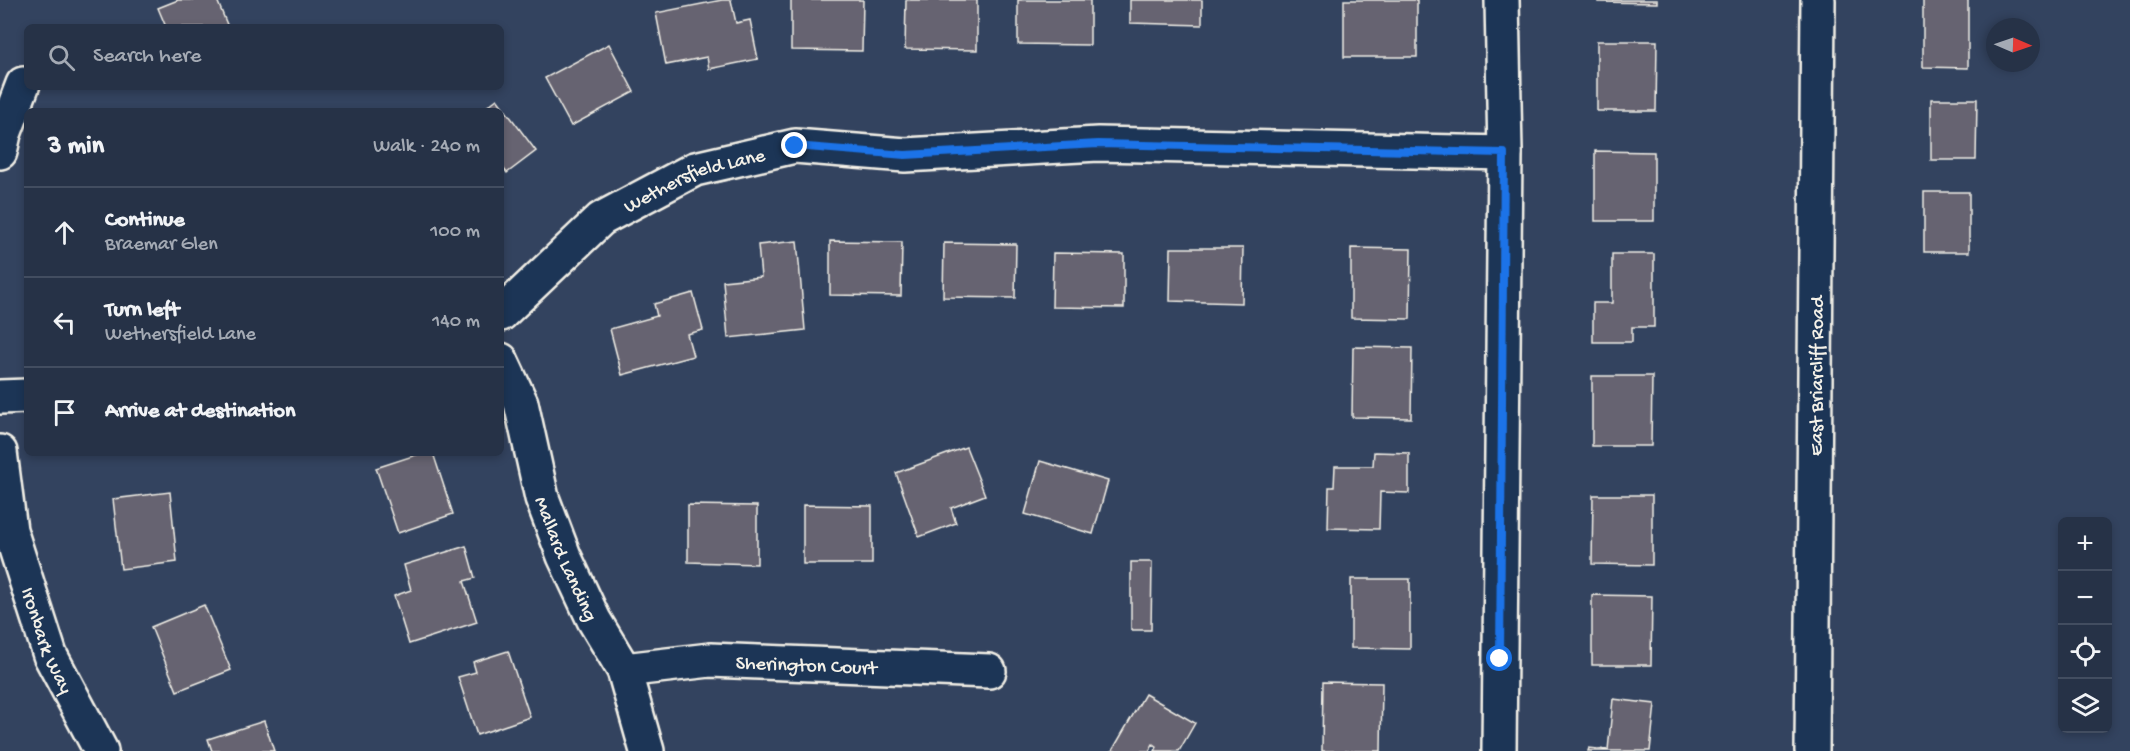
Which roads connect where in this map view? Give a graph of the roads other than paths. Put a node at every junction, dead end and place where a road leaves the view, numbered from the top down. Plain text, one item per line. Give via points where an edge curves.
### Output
1 (1502, 0) edge
2 (1818, 0) edge
3 (22, 84) dead end
4 (0, 152) edge
5 (1504, 153) junction
6 (504, 311) edge
7 (504, 367) edge
8 (24, 396) edge
9 (0, 397) edge
10 (0, 452) edge
11 (624, 670) junction
12 (989, 671) dead end
13 (101, 751) edge
14 (647, 751) edge
15 (1498, 751) edge
16 (1812, 751) edge

1 - 5 street
2 - 16 street, East Briarcliff Road
3 - 4 street
5 - 6 street, Wethersfield Lane via 1098,144 905,155 795,146 695,169 601,219
5 - 15 street
7 - 11 street, Mallard Landing via 520,404 543,498 564,556 594,620
8 - 9 street
10 - 13 street, Ironbark Way via 10,530 50,655
11 - 12 street, Sherington Court via 710,660
11 - 14 street, Mallard Landing

